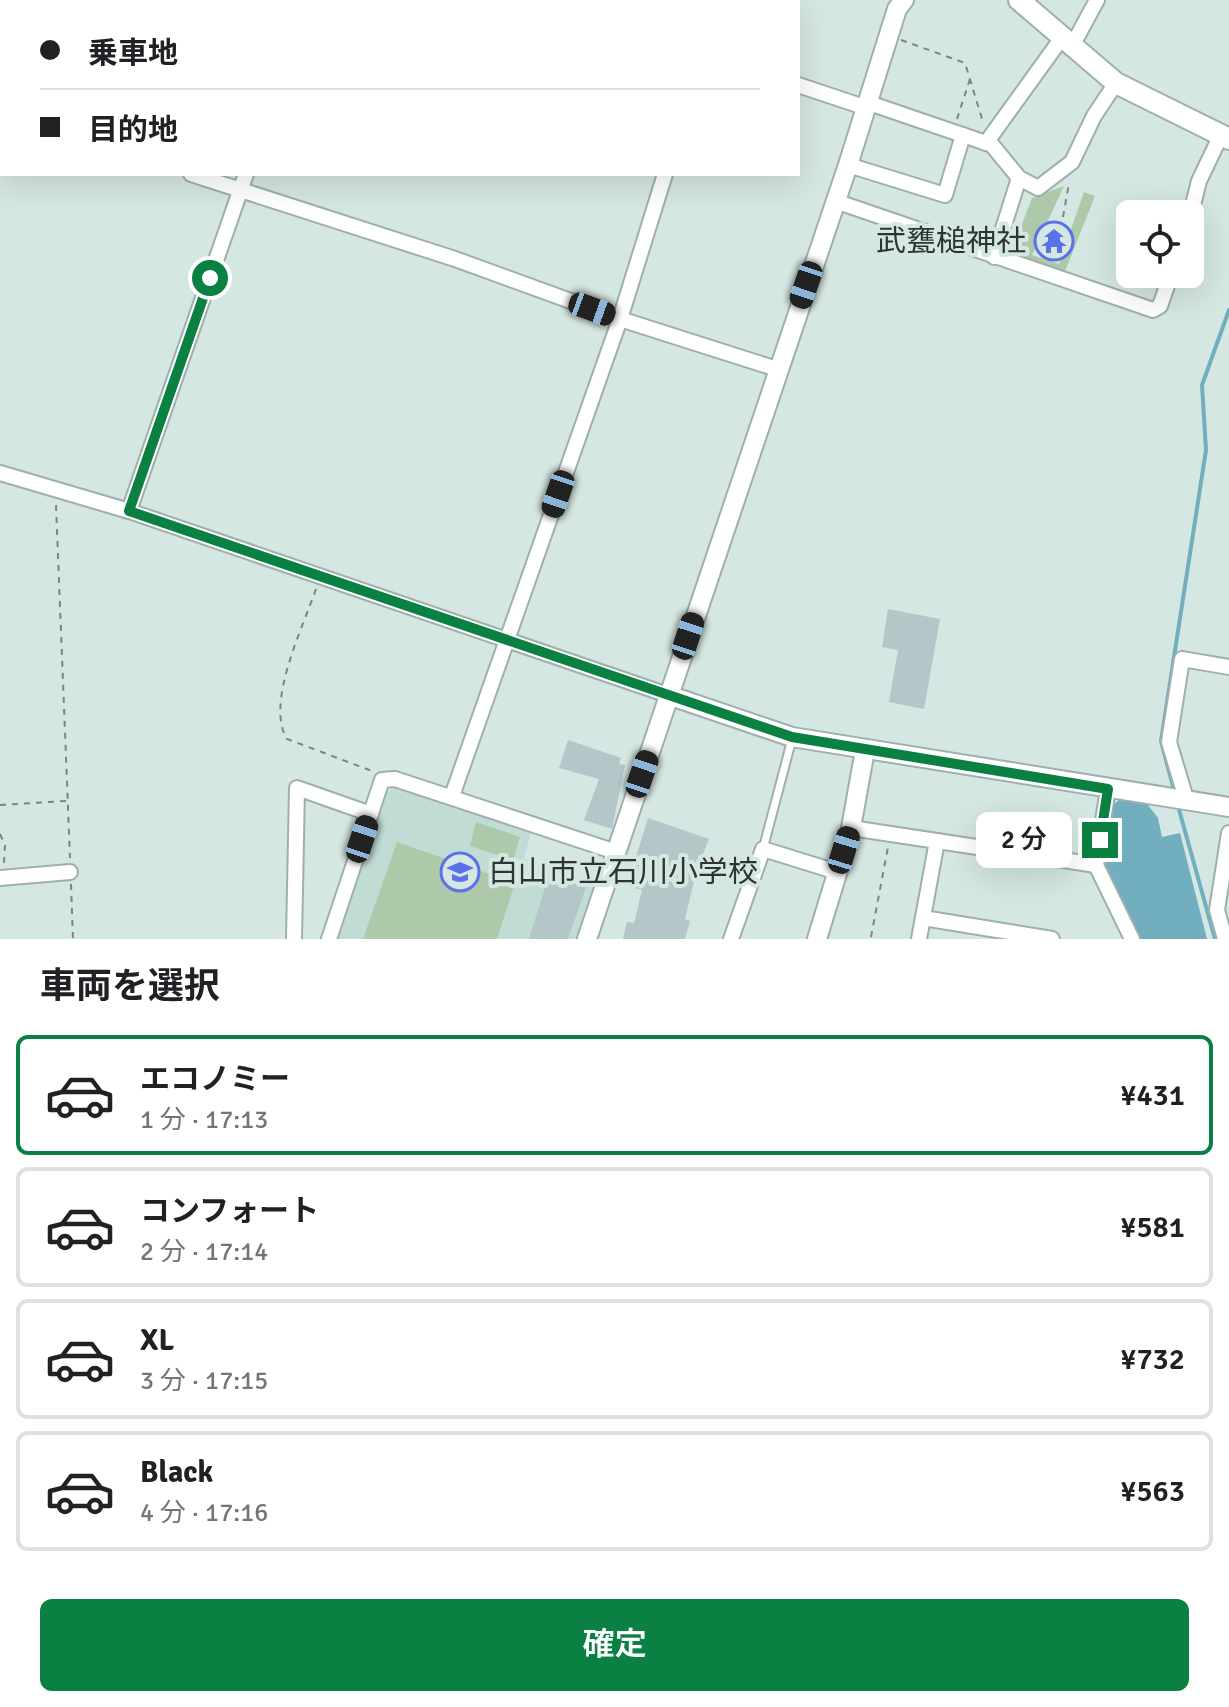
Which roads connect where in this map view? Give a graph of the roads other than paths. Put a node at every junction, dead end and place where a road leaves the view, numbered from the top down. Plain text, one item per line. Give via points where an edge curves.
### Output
1 (904, 0) edge
2 (1019, 0) edge
3 (1097, 0) edge
4 (1066, 43) junction
5 (1116, 83) junction
6 (800, 86) edge
7 (868, 106) junction
8 (958, 133) junction
9 (1225, 137) edge
10 (986, 143) junction
11 (848, 165) junction
12 (197, 176) edge
13 (245, 176) edge
14 (664, 176) edge
15 (1019, 178) junction
16 (240, 191) junction
17 (1194, 200) edge
18 (835, 201) junction
19 (994, 257) junction
20 (1166, 288) edge
21 (620, 319) junction
22 (777, 369) junction
23 (0, 473) edge
24 (129, 511) junction
25 (507, 640) junction
26 (1229, 667) edge
27 (668, 695) junction
28 (792, 737) junction
29 (865, 750) junction
30 (1108, 789) junction
31 (452, 796) junction
32 (1180, 801) junction
33 (1229, 807) edge
34 (371, 814) junction
35 (851, 828) junction
36 (1229, 833) edge
37 (937, 841) junction
38 (763, 849) junction
39 (616, 852) junction
40 (1096, 865) junction
41 (70, 872) road end
42 (837, 872) junction
43 (2, 877) edge
44 (923, 918) junction
45 (294, 939) edge
46 (329, 939) edge
47 (587, 939) edge
48 (731, 939) edge
49 (817, 939) edge
50 (919, 939) edge
51 (1052, 939) edge
52 (1132, 939) edge
53 (1225, 939) edge

1 - 7 street
2 - 4 main road
3 - 4 street
4 - 5 main road
4 - 10 street
5 - 9 main road
5 - 15 street via 1072,162 1038,188
6 - 7 street
7 - 8 street
7 - 11 street
8 - 10 street
8 - 11 street via 945,195
9 - 17 street via 1199,181
10 - 15 street
11 - 18 street
12 - 16 street
13 - 16 street
14 - 21 street
15 - 19 street
16 - 21 street via 455,259
16 - 24 street
18 - 19 street
18 - 22 street
19 - 20 street via 1153,310
21 - 22 street
21 - 25 street
22 - 27 street
23 - 24 street
24 - 25 street
25 - 27 street
25 - 31 street
26 - 32 street via 1182,659 1169,742
27 - 28 street
27 - 39 street
28 - 29 street
28 - 38 lane
29 - 30 street
29 - 35 street
30 - 32 street
30 - 40 street
31 - 34 street via 382,780
31 - 39 street
32 - 33 street
34 - 45 street via 297,788
34 - 46 street
35 - 37 street
35 - 42 street
36 - 53 street via 1217,910
37 - 40 street
37 - 44 street
38 - 42 street
38 - 48 street
39 - 47 street
40 - 52 street
41 - 43 street
42 - 49 street
44 - 50 street
44 - 51 street

